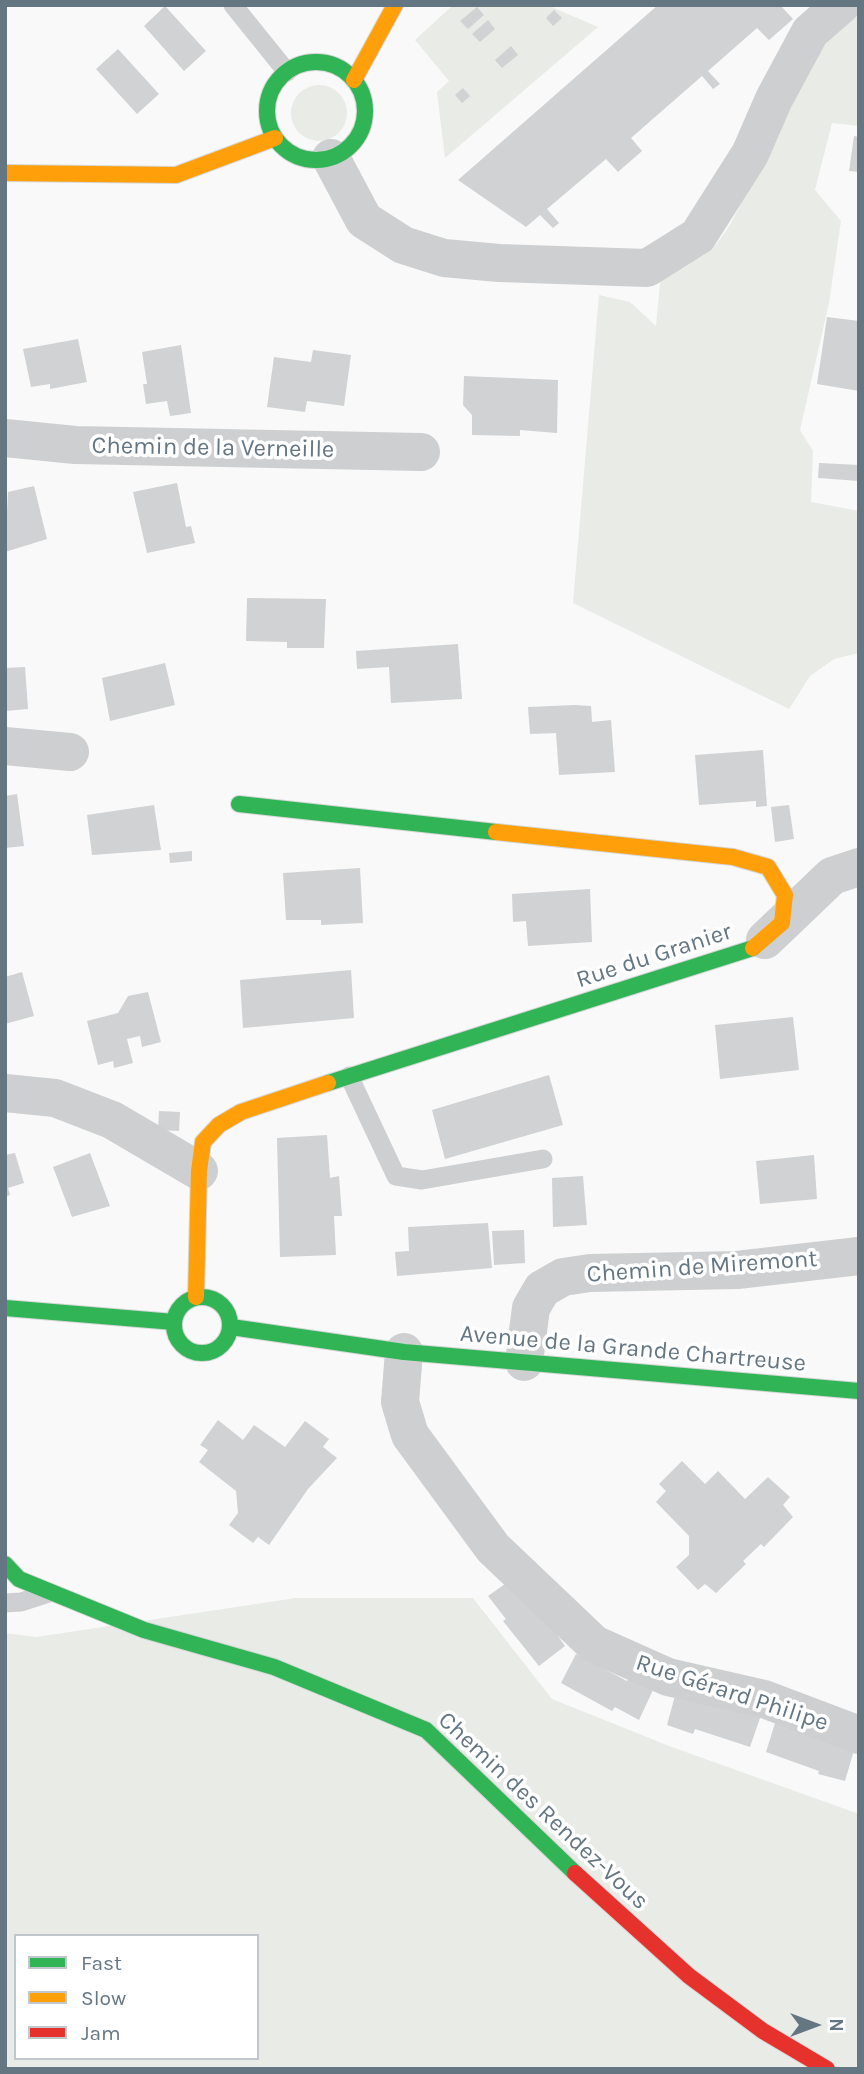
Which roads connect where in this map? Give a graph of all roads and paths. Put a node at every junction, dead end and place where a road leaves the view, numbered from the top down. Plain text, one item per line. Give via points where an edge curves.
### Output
1 (233, 5) edge
2 (395, 5) edge
3 (841, 5) edge
4 (287, 72) junction
5 (354, 80) junction
6 (275, 138) junction
7 (331, 158) junction
8 (5, 173) edge
9 (5, 438) edge
10 (421, 452) dead end
11 (5, 746) edge
12 (70, 752) dead end
13 (239, 804) dead end
14 (859, 867) edge
15 (757, 947) junction
16 (349, 1076) junction
17 (5, 1093) edge
18 (543, 1159) dead end
19 (199, 1171) junction
20 (859, 1256) edge
21 (196, 1297) junction
22 (5, 1308) edge
23 (174, 1322) junction
24 (231, 1327) junction
25 (404, 1352) junction
26 (524, 1363) junction
27 (859, 1391) edge
28 (5, 1564) edge
29 (50, 1593) junction
30 (5, 1603) edge
31 (859, 1735) edge
32 (827, 2069) edge

1 - 4 lane
2 - 5 street
3 - 7 street via 810,32 751,154 698,236 647,268 485,262 444,258 403,245 364,220
4 - 5 street via 315,62 336,67
4 - 6 street via 276,82 267,110
5 - 7 street via 362,93 363,125 356,139
6 - 7 street via 300,158
6 - 8 street via 176,175
9 - 10 street, Chemin de la Verneille via 75,445
11 - 12 street
13 - 15 street, Rue du Granier via 733,857 768,867 785,895 782,923
14 - 15 street via 832,876
15 - 16 street, Rue du Granier
16 - 18 lane via 396,1176 422,1180
16 - 19 street, Rue du Granier via 240,1112 219,1125 203,1142
17 - 19 street via 55,1098 112,1120
19 - 21 street, Rue du Granier
20 - 26 street, Chemin de Miremont via 737,1270 563,1277 541,1289 531,1308
21 - 23 street via 181,1306
21 - 24 street via 221,1303
22 - 23 street
23 - 24 street via 178,1340 200,1354 218,1349
24 - 25 street, Avenue de la Grande Chartreuse
25 - 26 street, Avenue de la Grande Chartreuse
25 - 31 street, Rue Gérard Philipe via 400,1402 410,1435 494,1548 594,1644 668,1677 764,1699
26 - 27 street, Avenue de la Grande Chartreuse
28 - 29 street, Chemin des Rendez-Vous via 19,1579
29 - 30 lane
29 - 32 street, Chemin des Rendez-Vous via 144,1630 274,1667 426,1730 689,1976 763,2031

